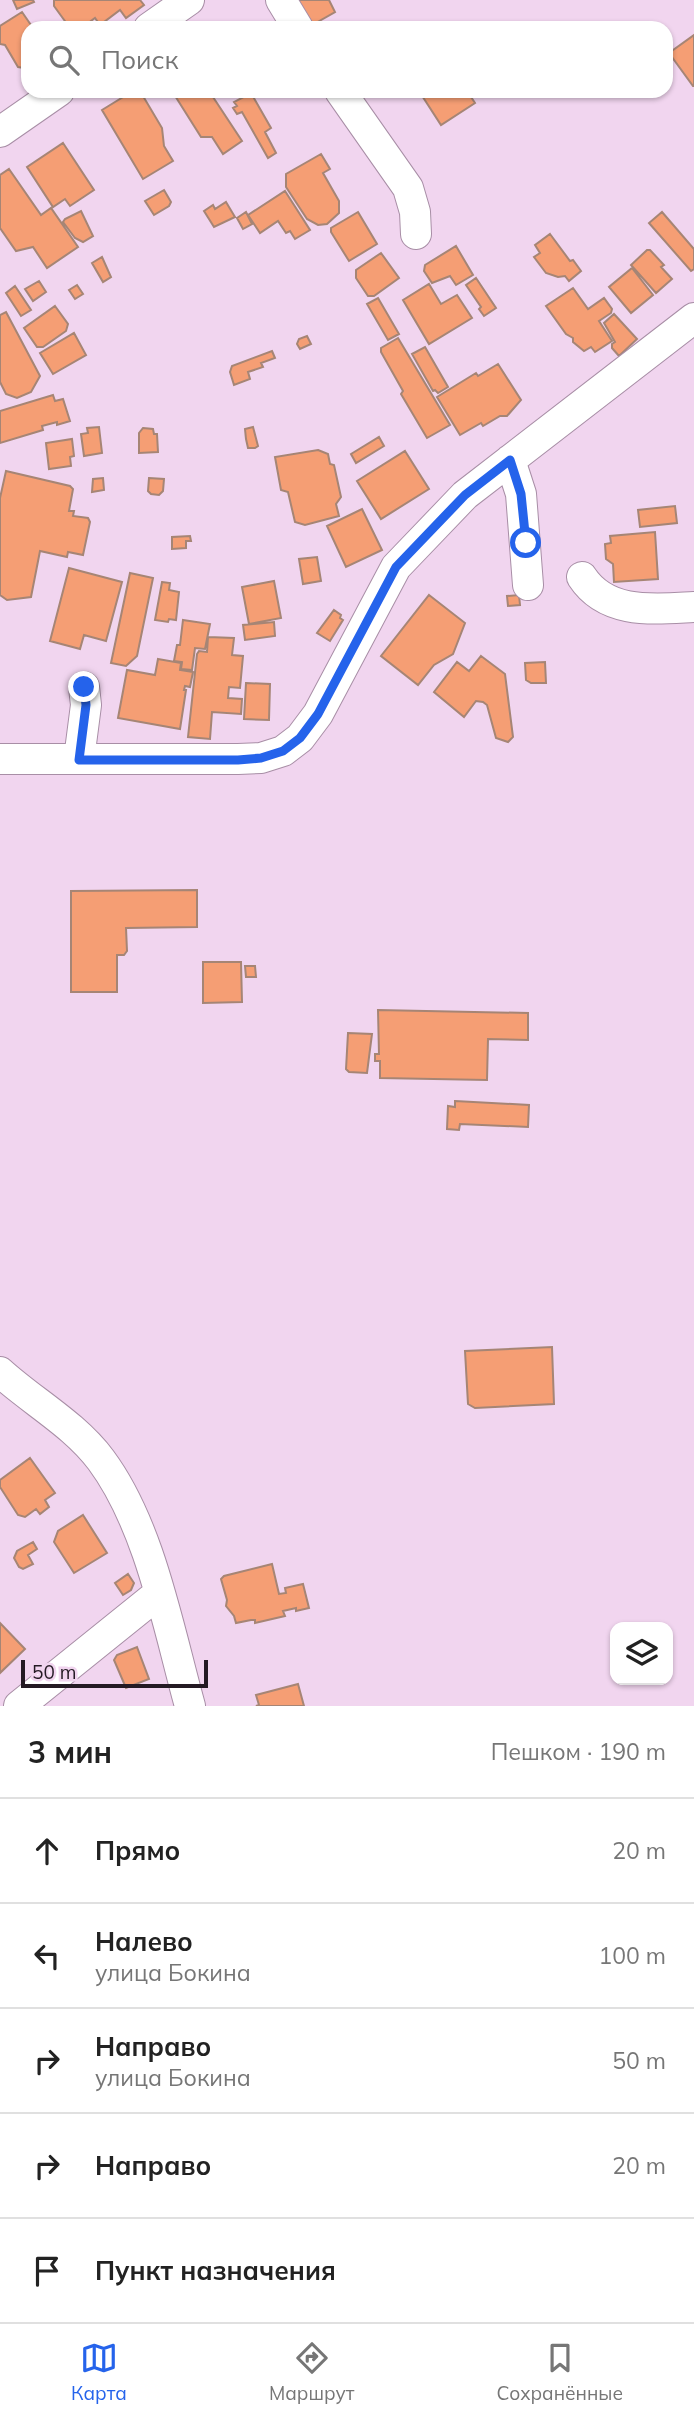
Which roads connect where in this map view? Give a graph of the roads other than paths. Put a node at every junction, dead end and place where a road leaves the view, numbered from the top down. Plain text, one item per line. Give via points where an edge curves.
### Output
1 (190, 0) edge
2 (281, 0) edge
3 (159, 21) edge
4 (294, 21) edge
5 (49, 98) edge
6 (345, 98) edge
7 (0, 132) edge
8 (416, 234) dead end
9 (694, 318) edge
10 (510, 460) junction
11 (582, 578) dead end
12 (528, 584) dead end
13 (694, 607) edge
14 (84, 687) dead end
15 (0, 760) edge
16 (79, 760) junction
17 (0, 1372) edge
18 (159, 1594) junction
19 (19, 1706) edge
20 (190, 1706) edge

1 - 3 street
2 - 4 street
5 - 7 street
6 - 8 street via 408,188
9 - 10 street
10 - 12 street via 521,494
10 - 16 street via 465,495 396,567 318,714 283,751 238,760
11 - 13 street via 610,602 634,608
14 - 16 street
15 - 16 street
17 - 18 street via 80,1436 100,1459 135,1519
18 - 19 street
18 - 20 street

